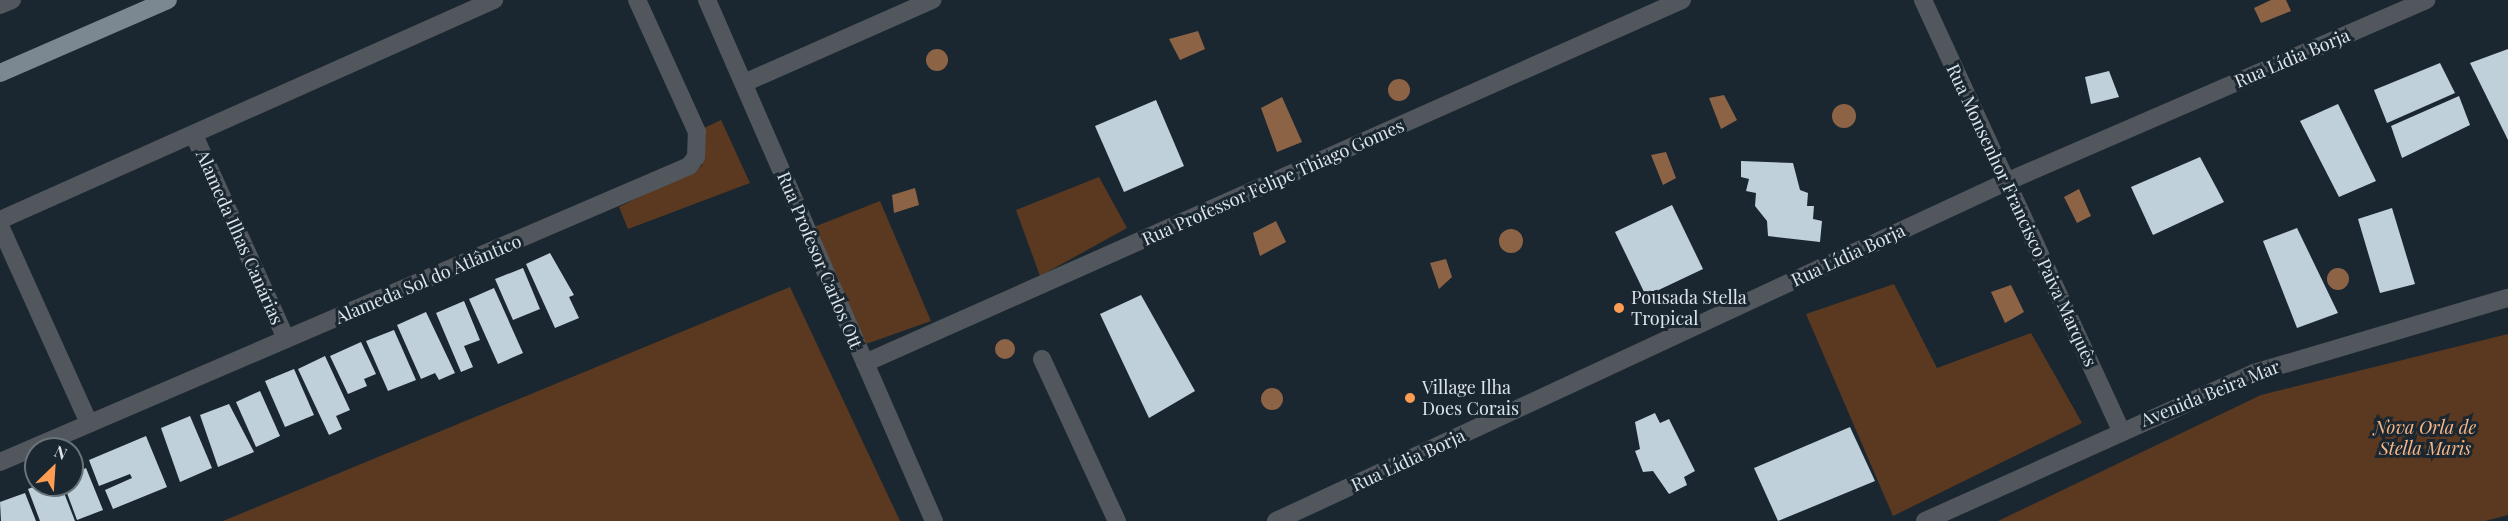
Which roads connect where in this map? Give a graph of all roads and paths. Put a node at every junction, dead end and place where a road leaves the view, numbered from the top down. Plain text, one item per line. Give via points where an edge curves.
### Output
1 (12, 0) edge
2 (168, 0) edge
3 (494, 0) edge
4 (638, 0) edge
5 (707, 0) edge
6 (932, 0) edge
7 (1682, 0) edge
8 (1923, 0) edge
9 (2426, 0) edge
10 (0, 5) edge
11 (0, 73) edge
12 (744, 83) junction
13 (194, 135) junction
14 (2006, 182) junction
15 (0, 220) edge
16 (0, 226) edge
17 (2508, 298) edge
18 (286, 339) junction
19 (1042, 359) dead end
20 (865, 363) junction
21 (89, 423) junction
22 (2121, 430) junction
23 (0, 462) edge
24 (934, 521) edge
25 (1117, 521) edge
26 (1276, 521) edge
27 (1925, 521) edge

1 - 10 street
2 - 11 main road
3 - 13 street
4 - 18 street, Alameda Sol do Atlântico via 697,132 698,151 689,166
5 - 12 street, Rua Profesor Carlos Ott
6 - 12 street
7 - 20 street, Rua Professor Felipe Thiago Gomes
8 - 14 street, Rua Monsenhor Francisco Paiva Marquês
9 - 14 street, Rua Lídia Borja
12 - 20 street, Rua Profesor Carlos Ott
13 - 15 street
13 - 18 street, Alameda Ilhas Canárias
14 - 22 street, Rua Monsenhor Francisco Paiva Marquês
14 - 26 street, Rua Lídia Borja
16 - 21 street
17 - 22 street, Avenida Beira Mar via 2254,373
18 - 21 street, Alameda Sol do Atlântico
19 - 25 street
20 - 24 street, Rua Profesor Carlos Ott
21 - 23 street, Alameda Sol do Atlântico
22 - 27 street, Avenida Beira Mar

